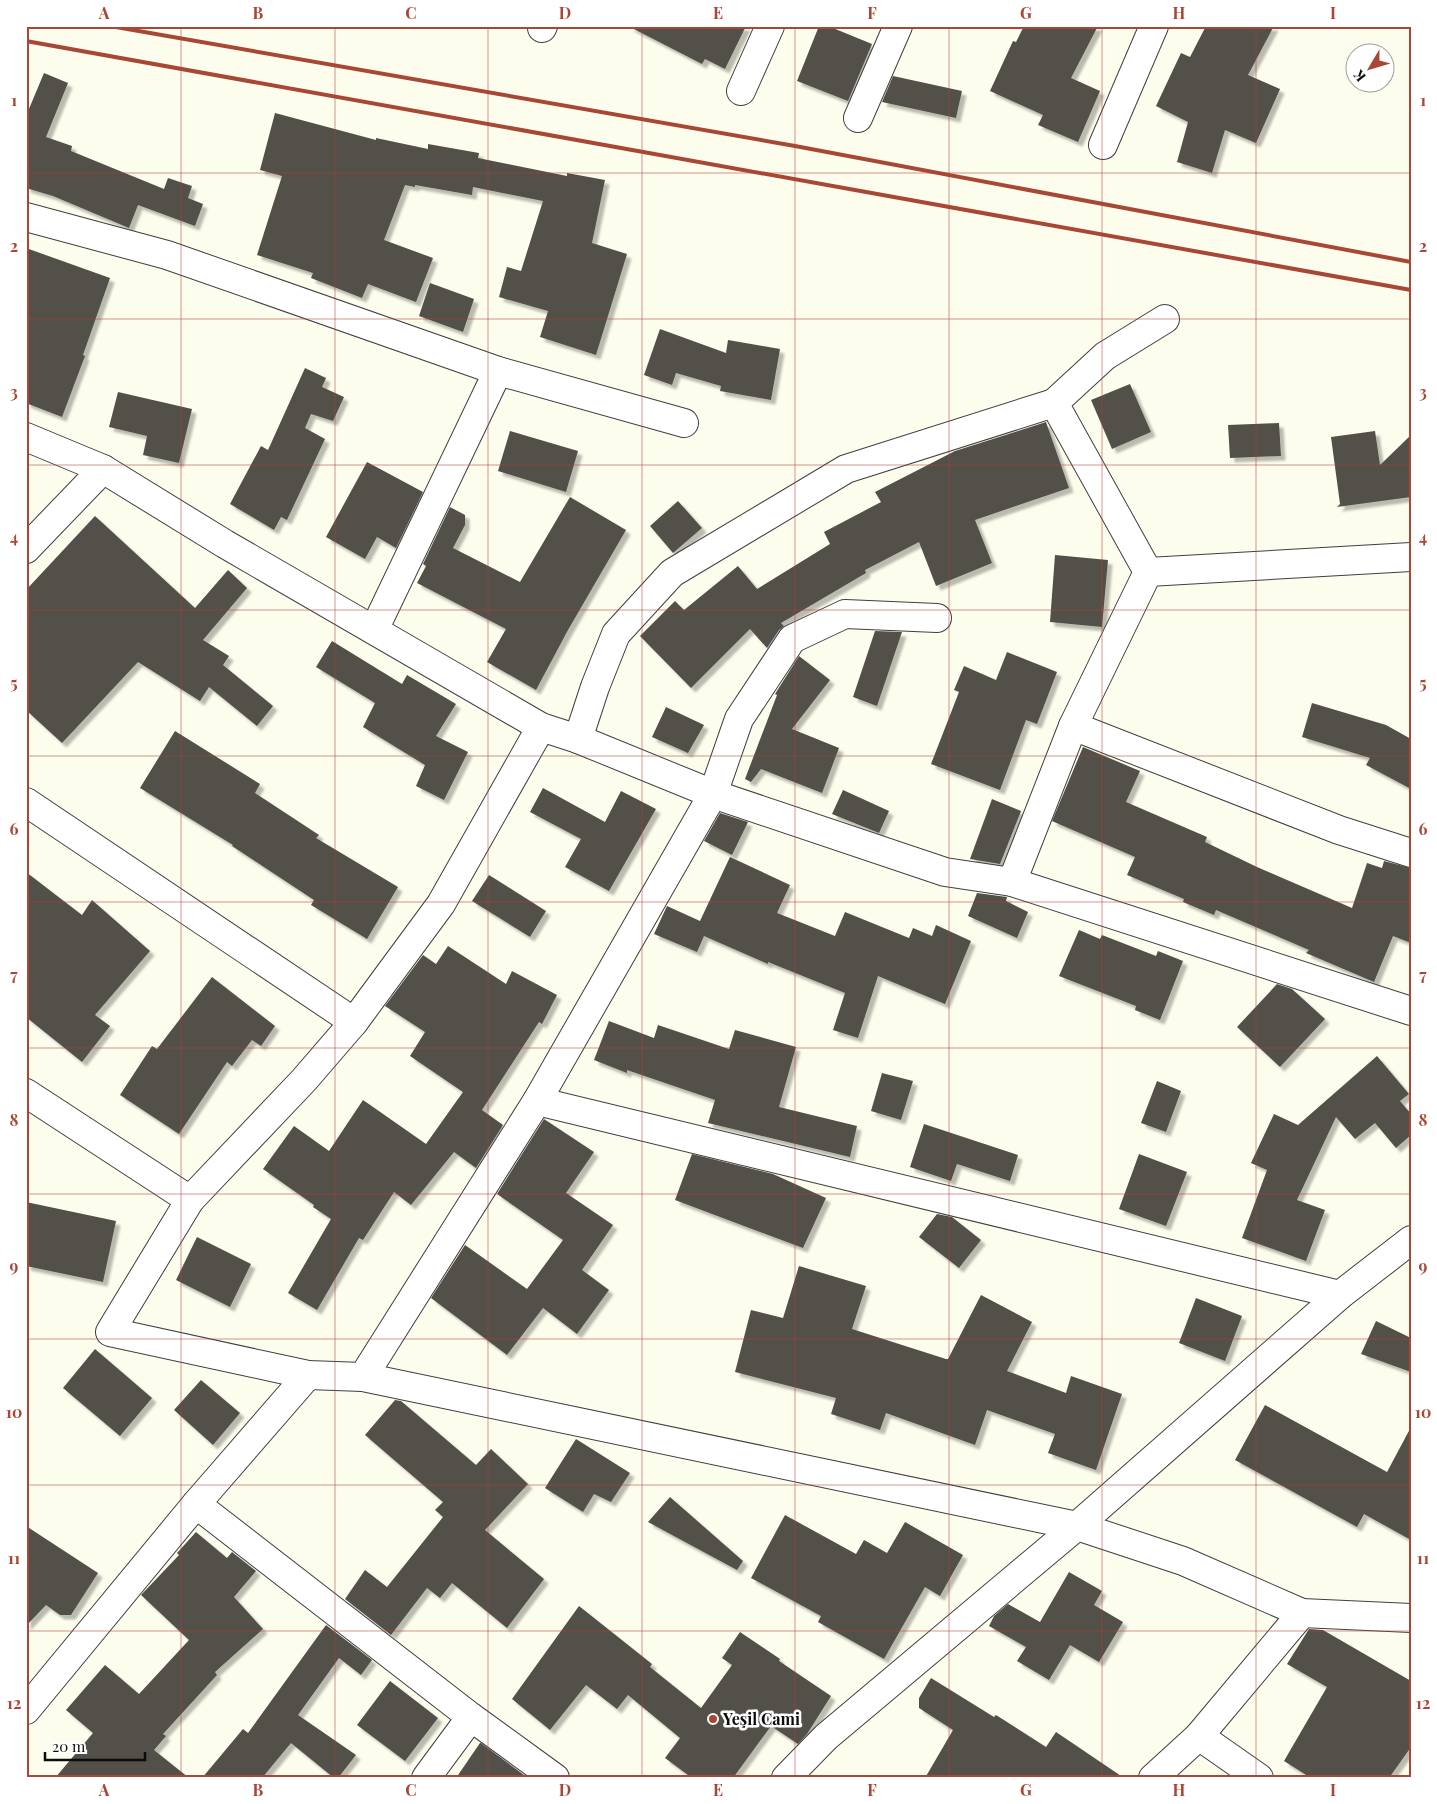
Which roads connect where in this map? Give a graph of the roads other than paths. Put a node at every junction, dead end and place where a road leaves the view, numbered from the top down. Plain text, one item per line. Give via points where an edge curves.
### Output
1 (770, 26) edge
2 (898, 26) edge
3 (1154, 26) edge
4 (741, 91) dead end
5 (858, 118) dead end
6 (1102, 145) dead end
7 (26, 217) edge
8 (1165, 319) dead end
9 (498, 371) junction
10 (1054, 403) junction
11 (684, 423) dead end
12 (26, 437) edge
13 (103, 469) junction
14 (26, 549) edge
15 (1411, 557) edge
16 (1148, 572) junction
17 (937, 618) dead end
18 (374, 630) junction
19 (1072, 726) junction
20 (541, 727) junction
21 (578, 739) junction
22 (713, 794) junction
23 (26, 802) edge
24 (1411, 853) edge
25 (1012, 882) junction
26 (1411, 1011) edge
27 (354, 1022) junction
28 (26, 1093) edge
29 (536, 1101) junction
30 (190, 1200) junction
31 (1411, 1240) edge
32 (1340, 1295) junction
33 (308, 1375) junction
34 (363, 1377) junction
35 (196, 1504) junction
36 (1077, 1526) junction
37 (1302, 1613) junction
38 (1411, 1618) edge
39 (26, 1710) edge
40 (471, 1717) junction
41 (1199, 1736) junction
42 (426, 1778) edge
43 (556, 1778) edge
44 (786, 1778) edge
45 (1153, 1778) edge
46 (1259, 1778) edge

1 - 4 street
2 - 5 street
3 - 6 street
7 - 9 street via 167,256
8 - 10 street via 1106,356
9 - 11 street
9 - 18 street
10 - 16 street
10 - 21 street via 846,469 672,573 616,634
12 - 13 street
13 - 14 street
13 - 18 street
15 - 16 street
16 - 19 street
17 - 22 street via 845,614 792,639 738,719
18 - 20 street
19 - 24 street via 1339,830
19 - 25 street
20 - 21 street
20 - 27 street via 441,904
21 - 22 street
22 - 25 street via 946,872
22 - 29 street
23 - 27 street
25 - 26 street
27 - 30 street via 304,1080
28 - 30 street
29 - 32 street
29 - 34 street
30 - 33 street via 110,1332
31 - 32 street
32 - 36 street
33 - 34 street
33 - 35 street
34 - 36 street
35 - 39 street
35 - 40 street
36 - 37 street via 1183,1561
36 - 44 street via 826,1737
37 - 38 street
37 - 41 street
40 - 42 street
40 - 43 street
41 - 45 street
41 - 46 street

